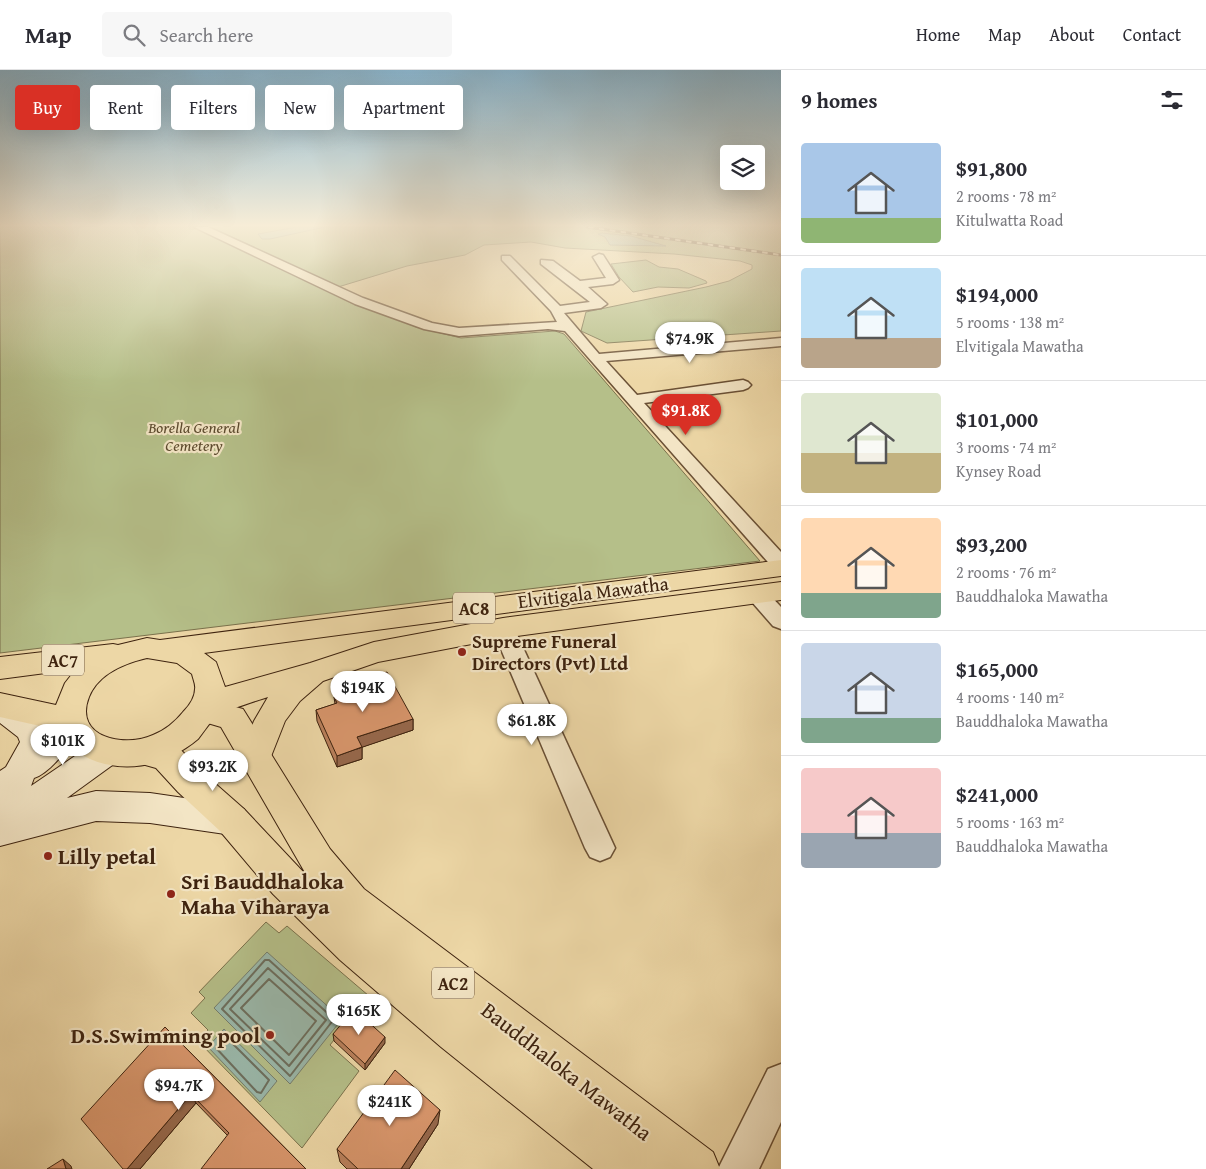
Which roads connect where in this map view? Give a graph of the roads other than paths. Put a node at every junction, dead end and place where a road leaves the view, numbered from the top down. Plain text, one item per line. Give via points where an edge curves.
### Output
1 (311, 278) edge
2 (526, 278) edge
3 (571, 278) edge
4 (612, 278) edge
5 (580, 285) junction
6 (557, 310) junction
7 (569, 328) junction
8 (781, 342) edge
9 (596, 358) junction
10 (743, 386) dead end
11 (634, 400) junction
12 (781, 566) edge
13 (769, 593) edge
14 (781, 621) edge
15 (503, 628) junction
16 (168, 648) junction
17 (126, 652) junction
18 (0, 668) edge
19 (317, 672) junction
20 (0, 705) edge
21 (205, 711) junction
22 (70, 720) junction
23 (106, 752) junction
24 (143, 752) junction
25 (256, 755) junction
26 (9, 783) edge
27 (0, 818) edge
28 (232, 820) junction
29 (0, 830) edge
30 (600, 848) dead end
31 (781, 1082) edge
32 (632, 1169) edge
33 (696, 1169) edge
34 (738, 1169) edge

1 - 7 street via 429,326 459,332 548,325
2 - 6 street
3 - 5 street
4 - 5 street
5 - 6 street via 601,304
6 - 7 street
7 - 9 street
8 - 9 street
9 - 11 street
10 - 11 street
11 - 12 street
12 - 16 main road, Elvitigala Mawatha / AC8
13 - 14 street
13 - 15 main road, Elvitigala Mawatha / AC8
15 - 19 main road, Elvitigala Mawatha / AC8 via 374,652
15 - 30 street
16 - 17 main road
16 - 21 main road via 187,653 201,663 210,677 211,694
17 - 18 main road, AC7
17 - 22 main road via 89,673 70,704
19 - 21 main road, Elvitigala Mawatha / AC8 via 234,696
19 - 25 main road via 293,688 270,717
20 - 22 main road
20 - 26 street via 35,735 36,743
21 - 24 main road via 195,725 180,736
21 - 25 main road, Bauddhaloka Mawatha / AC2 via 232,718
22 - 23 main road via 76,734 88,745
22 - 26 street via 50,746
23 - 24 main road
23 - 27 street via 48,794
24 - 28 main road, Bauddhaloka Mawatha / AC2 via 166,756
25 - 33 main road, Bauddhaloka Mawatha / AC2 via 318,861 350,902
28 - 29 street via 150,808 96,806
28 - 32 main road, Bauddhaloka Mawatha / AC2 via 286,882 354,946 456,1032
31 - 34 street

